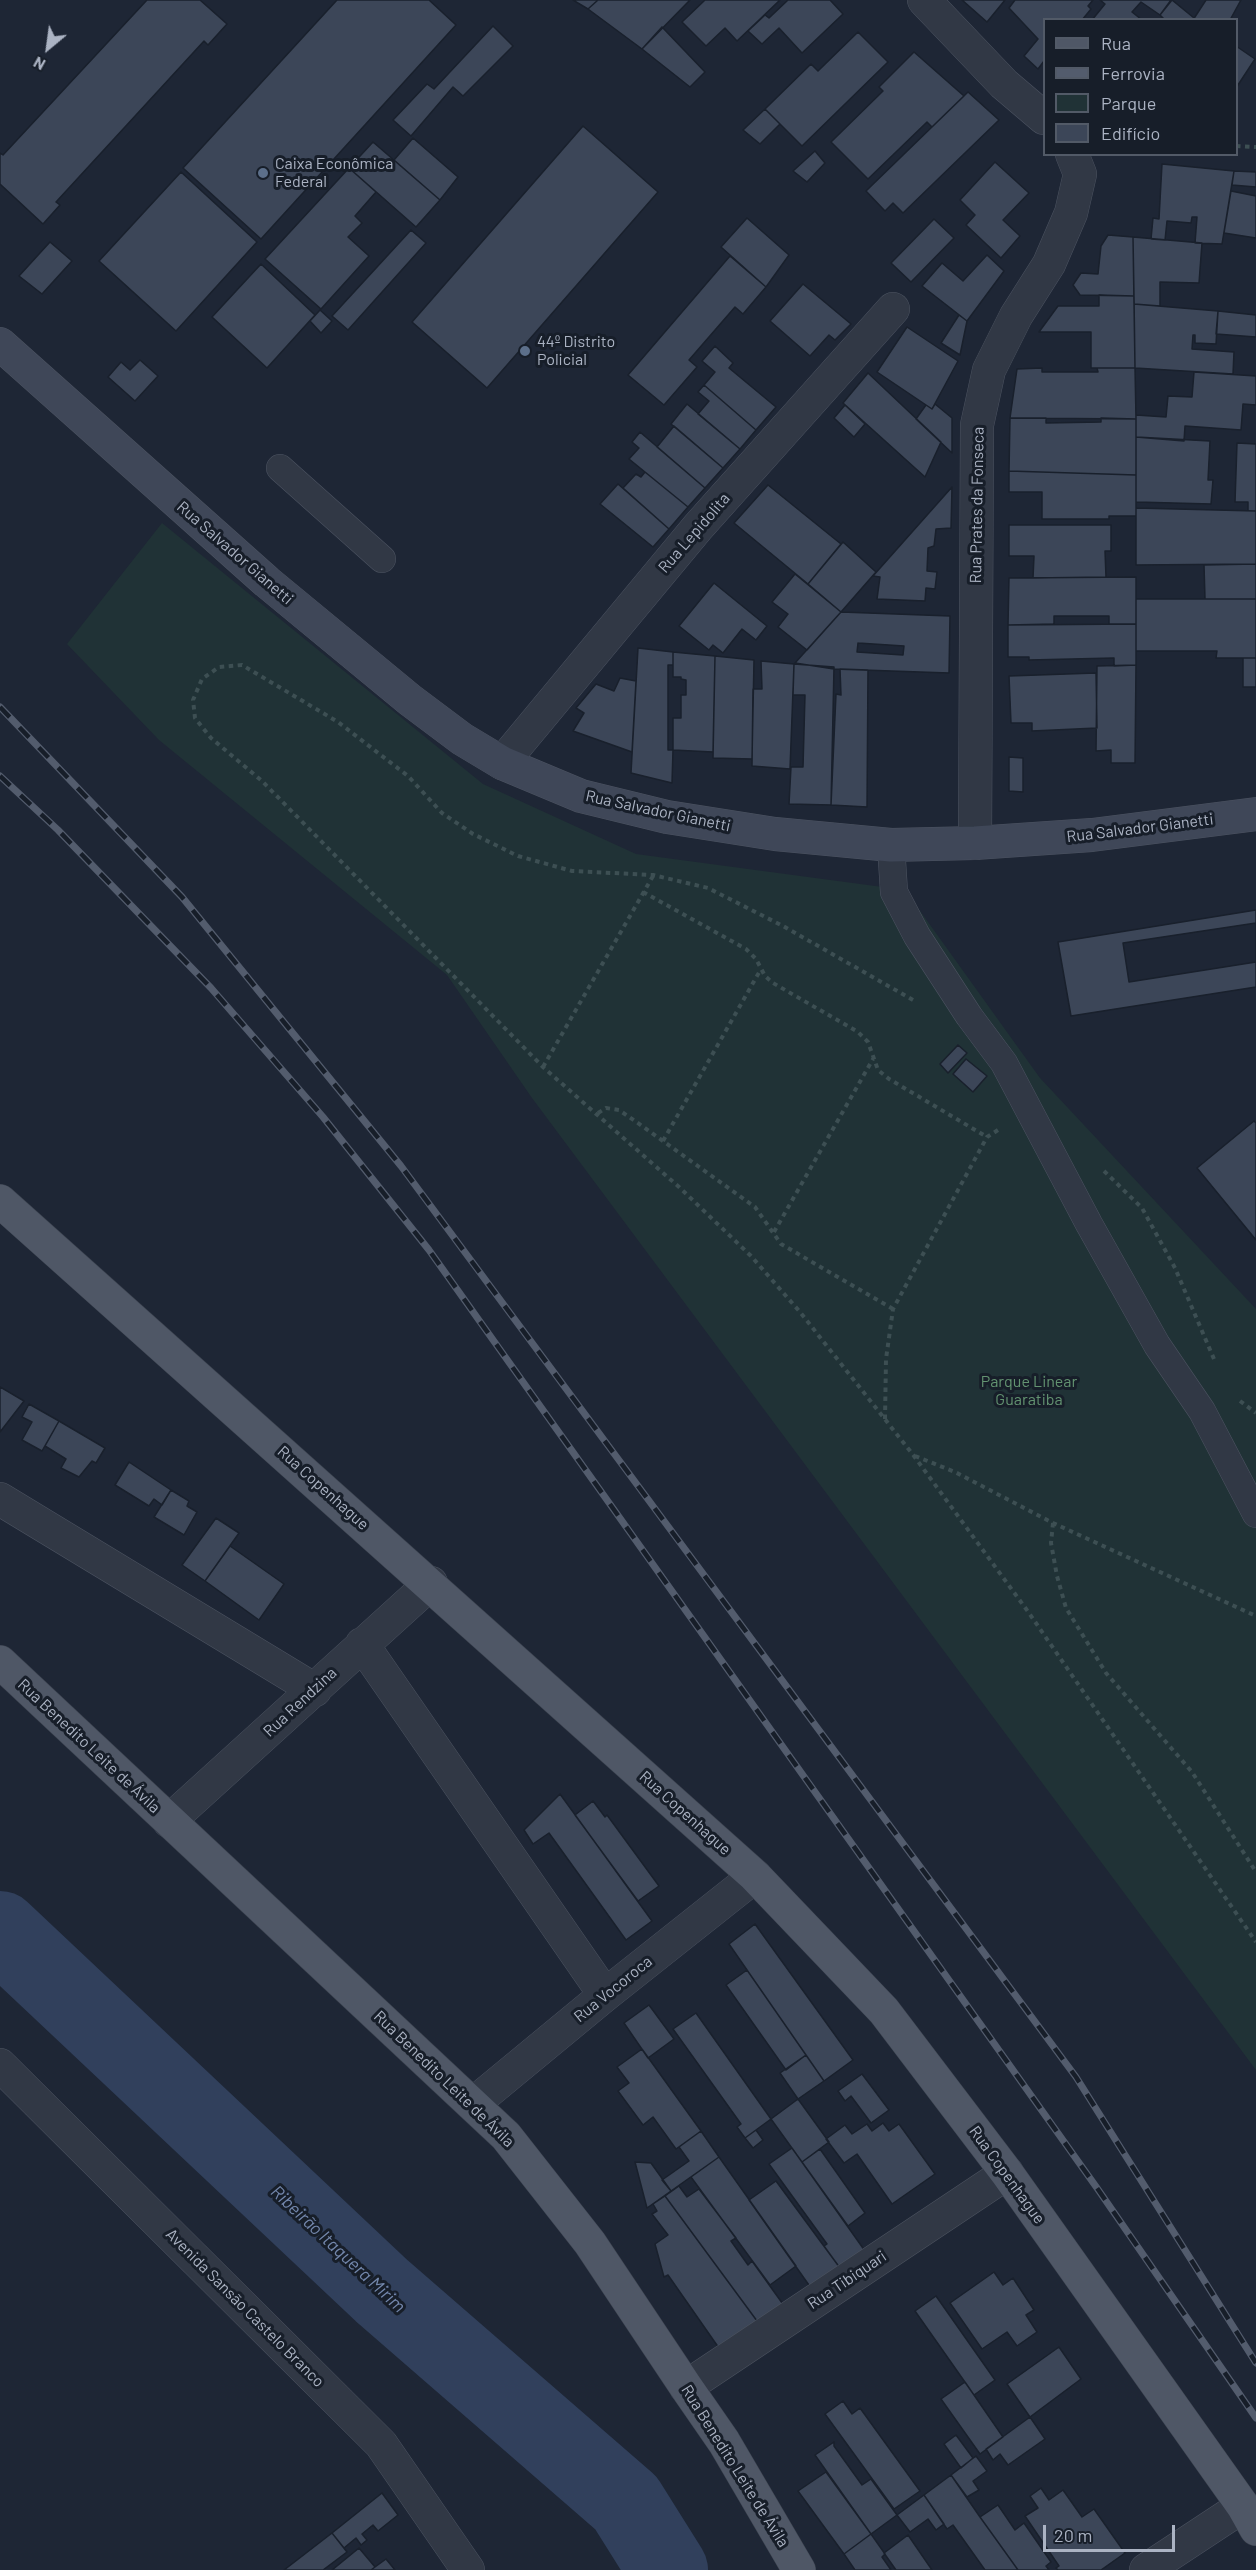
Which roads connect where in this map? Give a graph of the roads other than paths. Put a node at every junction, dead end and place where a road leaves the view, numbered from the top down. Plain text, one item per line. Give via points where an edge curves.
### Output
1 (924, 0) edge
2 (1043, 117) edge
3 (1073, 156) edge
4 (893, 309) dead end
5 (0, 344) edge
6 (280, 468) dead end
7 (382, 559) dead end
8 (502, 763) junction
9 (1256, 814) edge
10 (975, 843) junction
11 (891, 844) junction
12 (0, 1201) edge
13 (0, 1499) edge
14 (1256, 1514) edge
15 (430, 1583) junction
16 (362, 1644) junction
17 (0, 1662) edge
18 (315, 1690) junction
19 (169, 1821) junction
20 (755, 1876) junction
21 (605, 1995) junction
22 (0, 2065) edge
23 (473, 2104) junction
24 (1007, 2172) junction
25 (686, 2387) junction
26 (1249, 2517) edge
27 (468, 2570) edge
28 (799, 2570) edge
29 (1146, 2570) edge

1 - 2 street via 1004,84
3 - 10 street, Rua Prates da Fonseca via 1080,174 1071,213 1049,264 1016,316 989,370 977,425
4 - 8 street, Rua Lepidolita via 698,527
5 - 8 main road, Rua Salvador Gianetti via 267,582 410,700
6 - 7 lane
8 - 11 main road, Rua Salvador Gianetti via 581,796 667,817 775,834
9 - 10 main road, Rua Salvador Gianetti via 1092,835
10 - 11 main road, Rua Salvador Gianetti
11 - 14 lane via 894,892 969,1016 1004,1064 1089,1224 1157,1345 1202,1411
12 - 15 main road, Rua Copenhague
13 - 18 street
15 - 16 street, Rua Rendzina
15 - 20 main road, Rua Copenhague
16 - 18 street, Rua Rendzina
16 - 21 street
17 - 19 main road, Rua Benedito Leite de Ávila
18 - 19 street, Rua Rendzina
19 - 23 main road, Rua Benedito Leite de Ávila
20 - 21 street, Rua Vocoroca
20 - 24 main road, Rua Copenhague via 884,2011
21 - 23 street, Rua Vocoroca
22 - 27 street, Avenida Sansão Castelo Branco via 381,2444
23 - 25 main road, Rua Benedito Leite de Ávila via 506,2136 590,2243
24 - 25 street, Rua Tibiquari
24 - 26 main road, Rua Copenhague
25 - 28 main road, Rua Benedito Leite de Ávila via 724,2442
26 - 29 street

